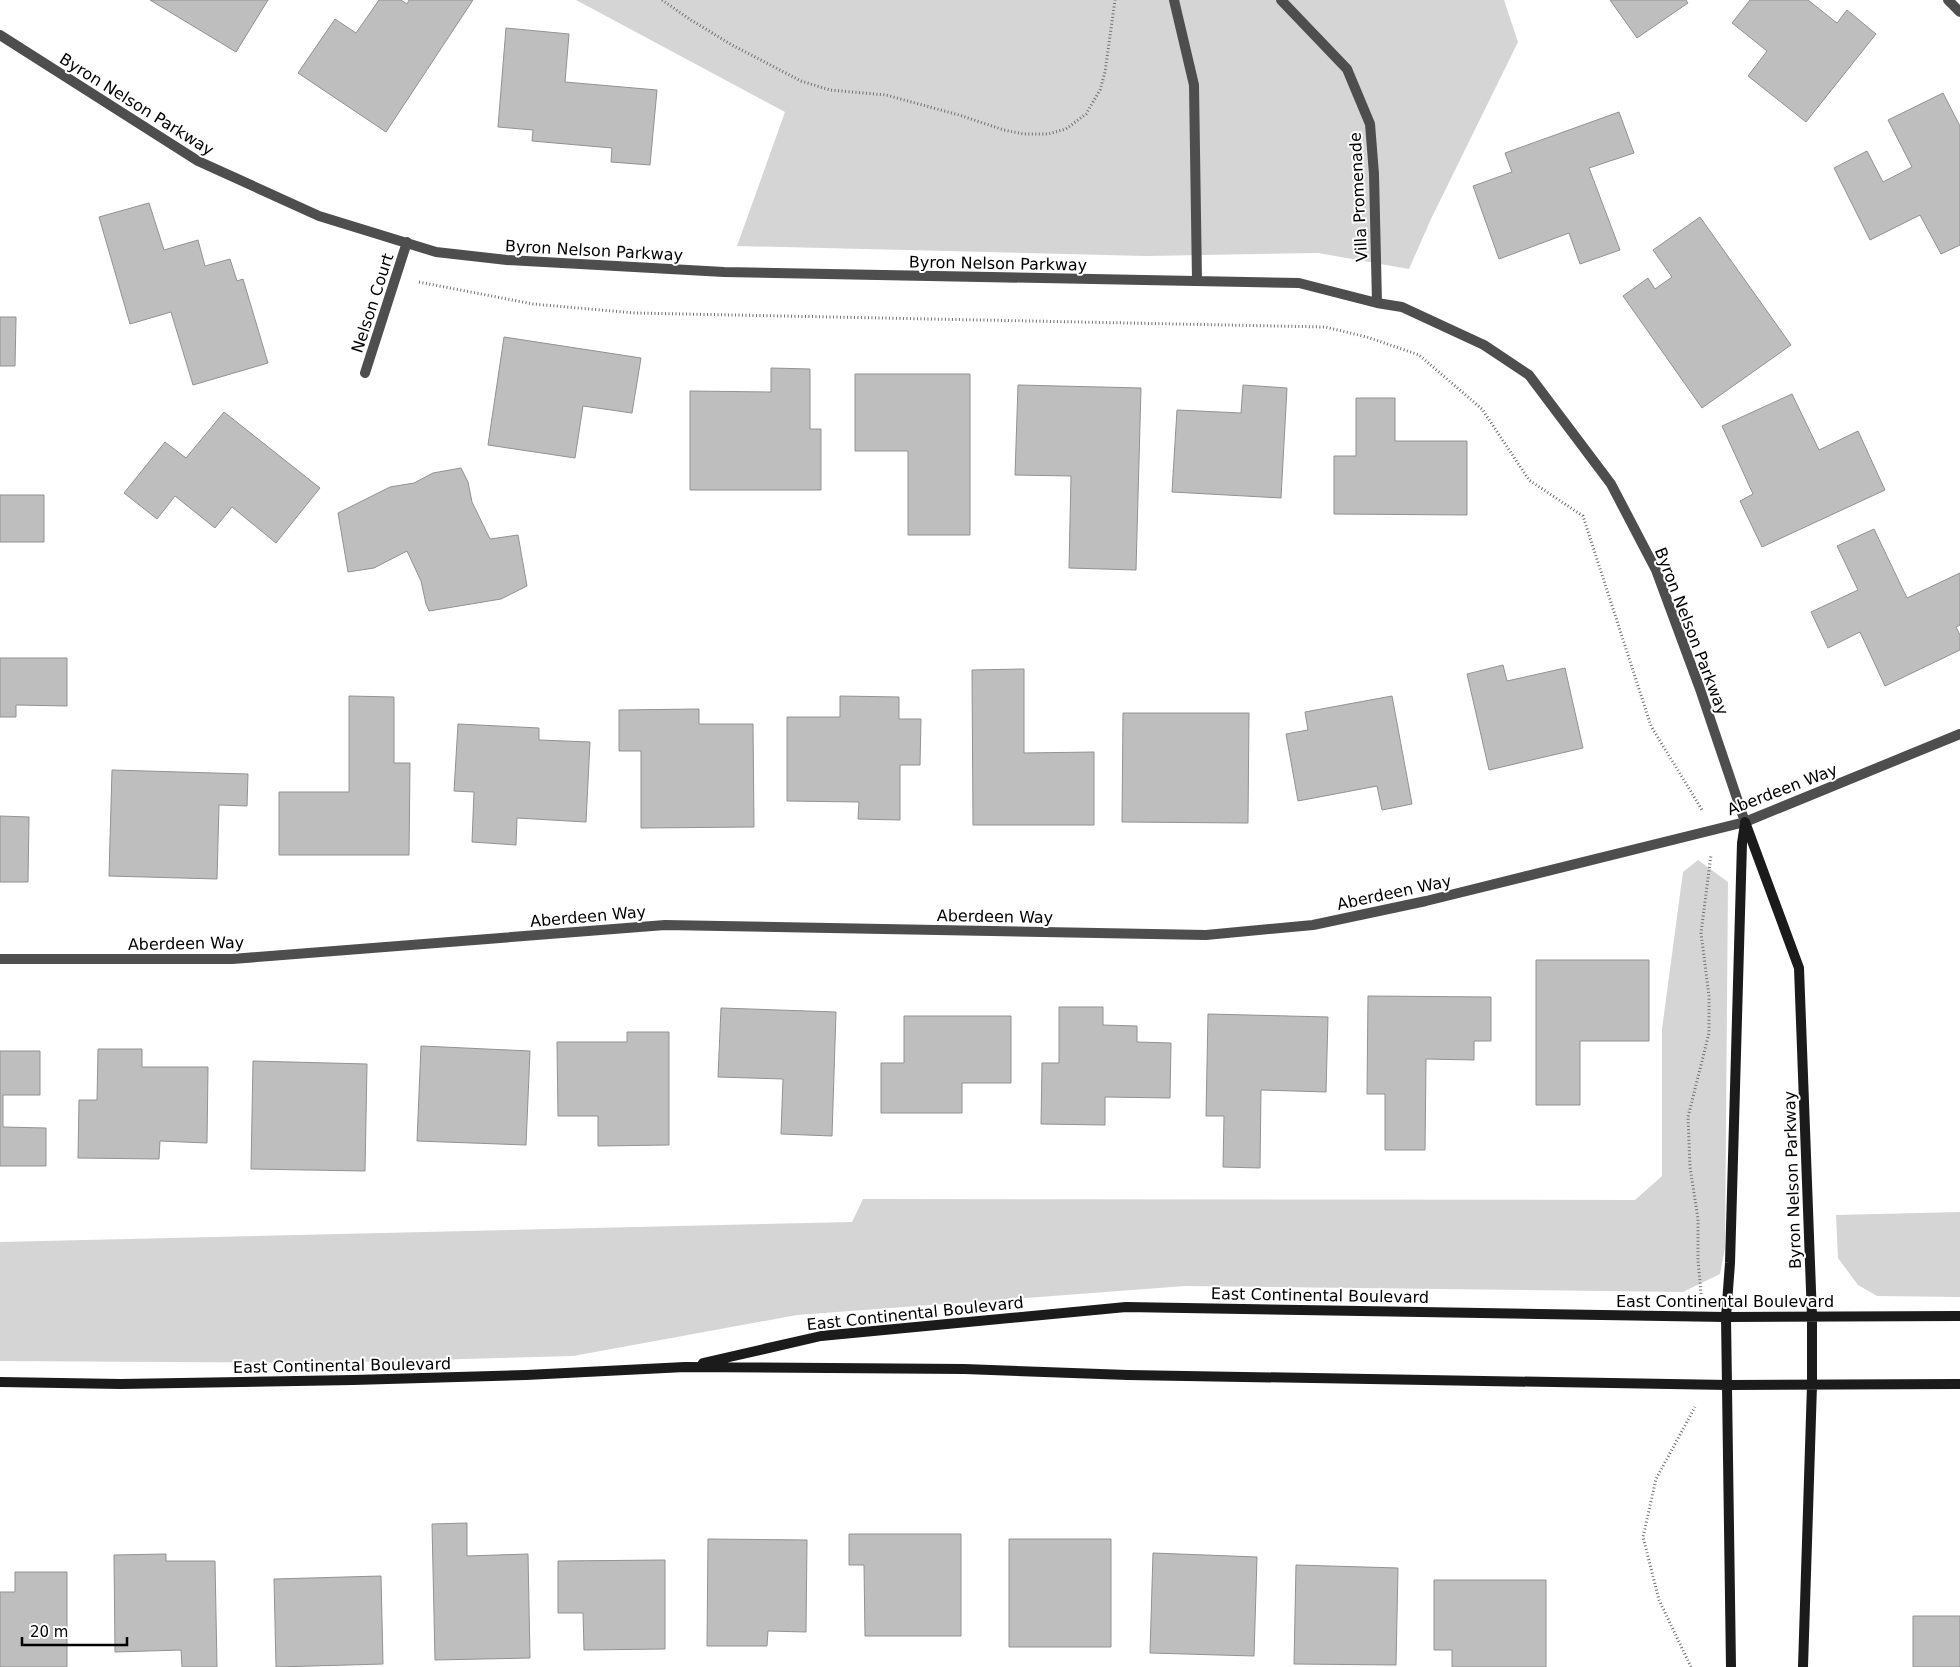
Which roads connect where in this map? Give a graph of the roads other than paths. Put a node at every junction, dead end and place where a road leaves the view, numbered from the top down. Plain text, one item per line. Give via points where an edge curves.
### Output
1 (1174, 0) edge
2 (1281, 0) edge
3 (1948, 0) edge
4 (1960, 12) edge
5 (0, 35) edge
6 (407, 242) junction
7 (1198, 281) junction
8 (1377, 303) junction
9 (366, 373) dead end
10 (1960, 734) edge
11 (1745, 822) junction
12 (0, 959) edge
13 (1960, 1316) edge
14 (1726, 1317) junction
15 (1812, 1317) junction
16 (685, 1367) junction
17 (0, 1382) edge
18 (1960, 1384) edge
19 (1728, 1385) junction
20 (1812, 1385) junction
21 (1731, 1667) edge
22 (1803, 1667) edge

1 - 7 street via 1194,85
2 - 8 street, Villa Promenade via 1347,69 1370,124
3 - 4 street
5 - 6 street, Byron Nelson Parkway via 198,161 319,216
6 - 7 street, Byron Nelson Parkway via 436,252 507,260 724,272
6 - 9 street, Nelson Court
7 - 8 street, Byron Nelson Parkway via 1299,283
8 - 11 street, Byron Nelson Parkway via 1402,307 1484,345 1529,375 1611,484 1656,570
10 - 11 street, Aberdeen Way
11 - 12 street, Aberdeen Way via 1426,901 1313,925 1206,935 665,925 232,959
11 - 14 main road, Byron Nelson Parkway
11 - 15 main road, Byron Nelson Parkway via 1799,968
13 - 15 main road, East Continental Boulevard
14 - 15 main road, East Continental Boulevard
14 - 16 main road, East Continental Boulevard via 1126,1307 821,1336
14 - 19 main road, Byron Nelson Parkway
15 - 20 main road, Byron Nelson Parkway
16 - 17 main road, East Continental Boulevard via 526,1376 121,1384
16 - 19 main road, East Continental Boulevard
18 - 20 main road, East Continental Boulevard
19 - 20 main road, East Continental Boulevard
19 - 21 main road, Byron Nelson Parkway
20 - 22 main road, Byron Nelson Parkway

